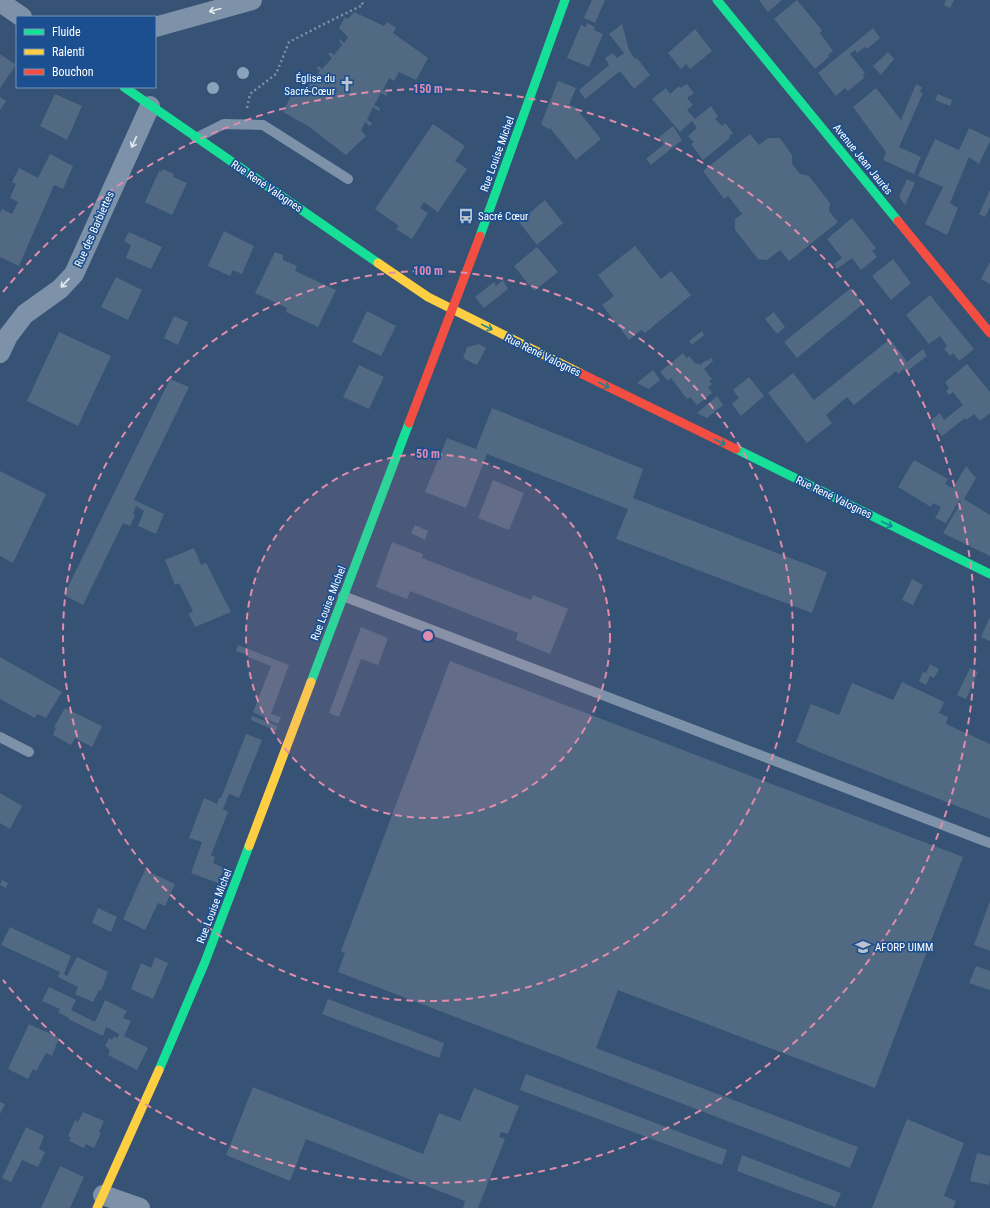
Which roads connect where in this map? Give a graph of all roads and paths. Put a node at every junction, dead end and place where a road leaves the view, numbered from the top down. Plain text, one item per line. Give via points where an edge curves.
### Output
1 (252, 0) edge
2 (361, 0) edge
3 (565, 0) edge
4 (717, 0) edge
5 (0, 2) edge
6 (21, 16) edge
7 (156, 27) edge
8 (125, 88) edge
9 (150, 106) junction
10 (244, 124) junction
11 (196, 138) junction
12 (348, 179) dead end
13 (452, 310) junction
14 (990, 333) edge
15 (0, 354) edge
16 (990, 574) edge
17 (344, 596) junction
18 (0, 737) edge
19 (29, 752) dead end
20 (990, 842) edge
21 (100, 1201) edge
22 (140, 1208) edge

1 -> 7 street
2 - 10 path via 363,5 289,42 276,74 250,94
3 - 13 street, Rue Louise Michel
4 - 14 street, Avenue Jean Jaurès
5 - 6 street
8 - 9 street, Rue René Valognes
9 - 11 street, Rue René Valognes
9 -> 15 street, Rue des Barbiettes via 74,274 25,314 8,336
10 - 11 lane via 224,124
10 - 12 lane via 263,125
11 - 13 street, Rue René Valognes via 428,297
13 -> 16 street, Rue René Valognes
13 - 17 street, Rue Louise Michel
17 - 20 lane
17 - 21 street, Rue Louise Michel via 205,962
18 - 19 lane
21 - 22 street

